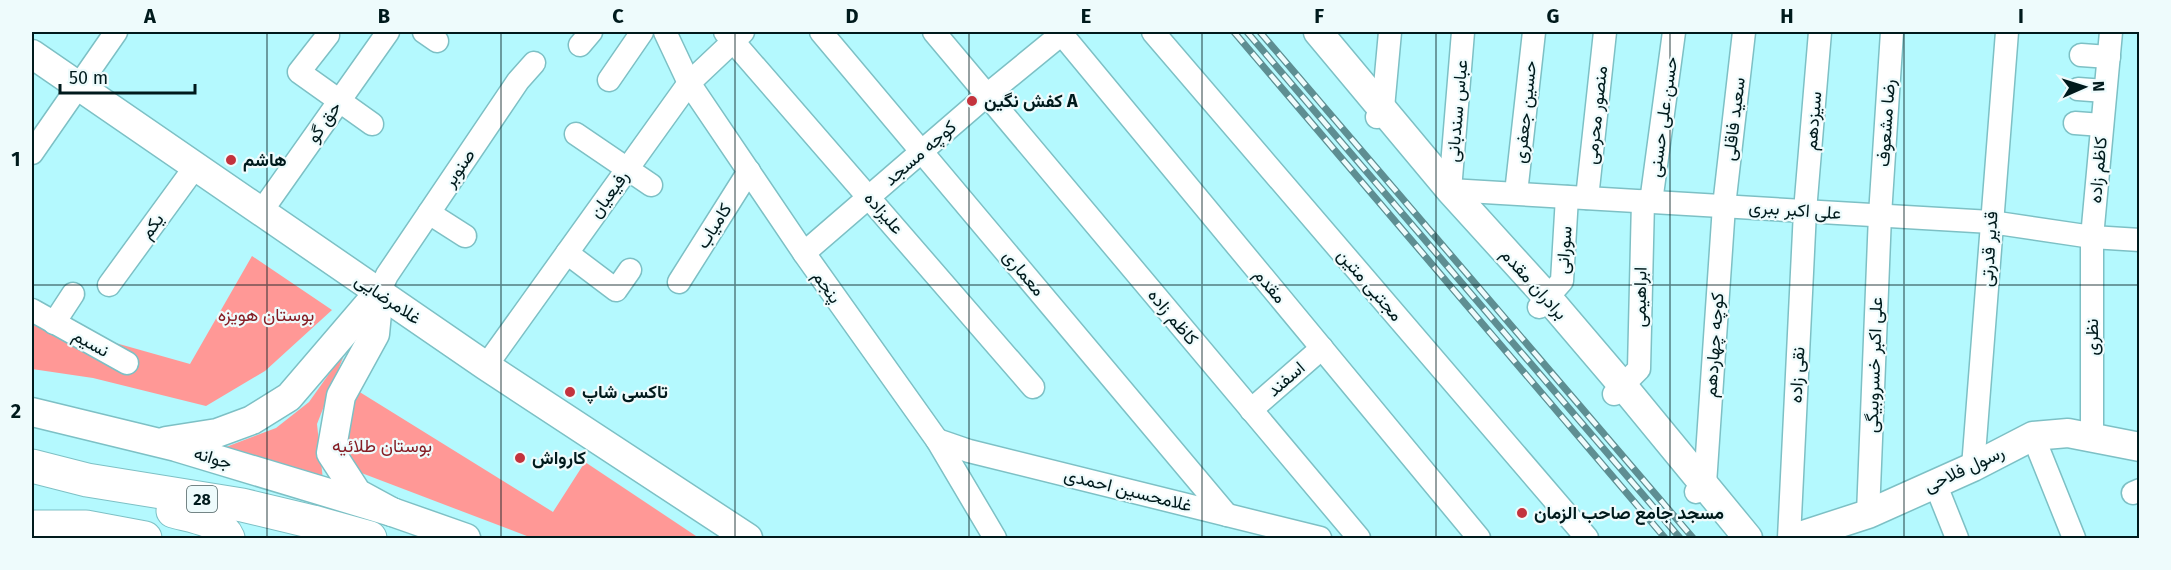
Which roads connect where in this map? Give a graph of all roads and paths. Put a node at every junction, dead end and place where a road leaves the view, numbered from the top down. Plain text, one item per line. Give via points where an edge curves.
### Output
1 (116, 32) edge
2 (388, 32) edge
3 (642, 32) edge
4 (666, 32) edge
5 (821, 32) edge
6 (934, 32) edge
7 (1062, 32) edge
8 (1153, 32) edge
9 (1305, 32) edge
10 (1317, 32) edge
11 (1390, 32) edge
12 (1463, 32) edge
13 (1534, 32) edge
14 (1605, 32) edge
15 (1674, 32) edge
16 (1744, 32) edge
17 (1820, 32) edge
18 (1892, 32) edge
19 (2007, 32) edge
20 (2111, 32) edge
21 (734, 34) edge
22 (328, 35) dead end
23 (32, 54) edge
24 (2081, 55) dead end
25 (2109, 57) junction
26 (534, 63) dead end
27 (609, 80) dead end
28 (689, 83) junction
29 (78, 87) junction
30 (2078, 89) dead end
31 (2105, 91) junction
32 (987, 95) junction
33 (340, 100) junction
34 (1380, 113) junction
35 (2075, 123) dead end
36 (372, 124) dead end
37 (2102, 125) junction
38 (576, 134) dead end
39 (921, 151) junction
40 (32, 153) edge
41 (195, 167) junction
42 (628, 169) junction
43 (749, 171) junction
44 (651, 185) dead end
45 (1446, 193) junction
46 (1516, 193) junction
47 (870, 196) junction
48 (1577, 197) junction
49 (1647, 201) junction
50 (1724, 206) junction
51 (261, 212) junction
52 (1805, 212) junction
53 (429, 213) junction
54 (1880, 215) junction
55 (1991, 222) junction
56 (465, 236) dead end
57 (2092, 237) junction
58 (2139, 240) edge
59 (567, 253) junction
60 (804, 253) junction
61 (630, 270) dead end
62 (679, 282) dead end
63 (383, 283) junction
64 (109, 285) dead end
65 (73, 294) dead end
66 (1544, 302) junction
67 (32, 310) edge
68 (54, 323) junction
69 (1322, 348) junction
70 (127, 363) dead end
71 (486, 366) junction
72 (1033, 387) dead end
73 (1618, 390) junction
74 (1251, 410) junction
75 (32, 412) edge
76 (2033, 436) junction
77 (2092, 438) junction
78 (937, 440) junction
79 (157, 442) junction
80 (2139, 447) edge
81 (32, 466) edge
82 (1973, 466) junction
83 (87, 480) junction
84 (1935, 483) junction
85 (1700, 489) junction
86 (393, 512) junction
87 (1868, 514) junction
88 (1227, 515) junction
89 (32, 529) edge
90 (1835, 533) edge
91 (64, 538) edge
92 (144, 538) edge
93 (228, 538) edge
94 (370, 538) edge
95 (466, 538) edge
96 (748, 538) edge
97 (995, 538) edge
98 (1320, 538) edge
99 (1359, 538) edge
100 (1479, 538) edge
101 (1587, 538) edge
102 (1729, 538) edge
103 (1748, 538) edge
104 (1788, 538) edge
105 (1794, 538) edge
106 (1957, 538) edge
107 (2074, 538) edge

1 - 29 street
2 - 33 street, حق گو
3 - 27 street
4 - 28 street, پنجم
5 - 39 street, معماری
6 - 32 street, کاظم زاده
7 - 32 street, کوچه مسجد
7 - 69 street, مقدم
8 - 101 street, مجتبی متین
9 - 34 main road, برادران مقدم
10 - 34 main road, برادران مقدم
11 - 34 street
12 - 45 street, عباس سندبانی
13 - 46 street, حسین جعفری
14 - 48 street, منصور محرمی
15 - 49 street, حسن علی حسنی
16 - 50 street, سعید فاقلی
17 - 52 street, سیزدهم
18 - 54 street, رضا مشعوف
19 - 55 street, قدیر قدرتی
20 - 25 street, کاظم زاده
21 - 28 street, رفیعیان
21 - 47 street, علیزاده
22 - 33 street via 299,72
23 - 29 main road, غلامرضایی
24 - 25 street
25 - 31 street, کاظم زاده
26 - 53 street, صنوبر
28 - 42 street, رفیعیان
28 - 43 street, پنجم
29 - 40 street
29 - 41 main road, غلامرضایی
30 - 31 street
31 - 37 street, کاظم زاده
32 - 39 street, کوچه مسجد
32 - 74 street, کاظم زاده
33 - 36 street
33 - 51 street, حق گو
34 - 45 main road, برادران مقدم
35 - 37 street
37 - 57 street, کاظم زاده
38 - 42 street
39 - 47 street, کوچه مسجد
39 - 88 street, معماری
41 - 51 main road, غلامرضایی
41 - 64 street, یکم
42 - 44 street
42 - 59 street, رفیعیان
43 - 60 street, پنجم
43 - 62 street, کامیاب
45 - 46 street, علی اکبر ببری
45 - 66 main road, برادران مقدم
46 - 48 street, علی اکبر ببری
47 - 60 street, کوچه مسجد
47 - 72 street, علیزاده
48 - 49 street, علی اکبر ببری
48 - 66 street, سورانی via 1562,282
49 - 50 street, علی اکبر ببری
49 - 73 street, ابراهیمی via 1639,369
50 - 52 street, علی اکبر ببری
50 - 85 street, کوچه چهاردهم
51 - 63 main road, غلامرضایی
52 - 54 street, علی اکبر ببری
52 - 104 street, نقی زاده
53 - 56 street
53 - 63 street, صنوبر
54 - 55 street, علی اکبر ببری
54 - 87 street, علی اکبر خسروبیگی
55 - 57 street, علی اکبر ببری
55 - 82 street, قدیر قدرتی
57 - 58 street, علی اکبر ببری
57 - 77 street, نظری
59 - 61 street via 616,290
59 - 71 street, رفیعیان
60 - 78 street, پنجم
63 - 71 main road, غلامرضایی
63 - 79 main road via 289,397 252,420 217,433
63 - 86 main road via 375,334 341,396 331,453 357,493
65 - 68 street, نسیم
66 - 73 main road, برادران مقدم
67 - 68 street, نسیم
68 - 70 street, نسیم
69 - 74 street, اسفند
69 - 100 street, مقدم
71 - 96 main road, غلامرضایی
73 - 85 main road, برادران مقدم
74 - 99 street, کاظم زاده
75 - 79 main road, جوانه
76 - 77 main road, رسول فلاحی via 2068,433
76 - 82 main road, رسول فلاحی
76 - 107 street
77 - 80 main road, رسول فلاحی
78 - 88 street, غلامحسین احمدی
78 - 97 street, پنجم
79 - 86 main road, جوانه
81 - 83 highway, 28
82 - 84 main road, رسول فلاحی
83 - 93 highway via 134,500 206,520 225,531
83 - 94 highway, 28 via 242,505
84 - 87 main road, رسول فلاحی
84 - 106 street
85 - 102 main road, برادران مقدم
85 - 103 main road, برادران مقدم
86 - 95 main road
87 - 90 main road, رسول فلاحی
88 - 98 street, غلامحسین احمدی
89 - 91 highway
89 - 92 highway via 86,527
90 - 105 main road, رسول فلاحی

